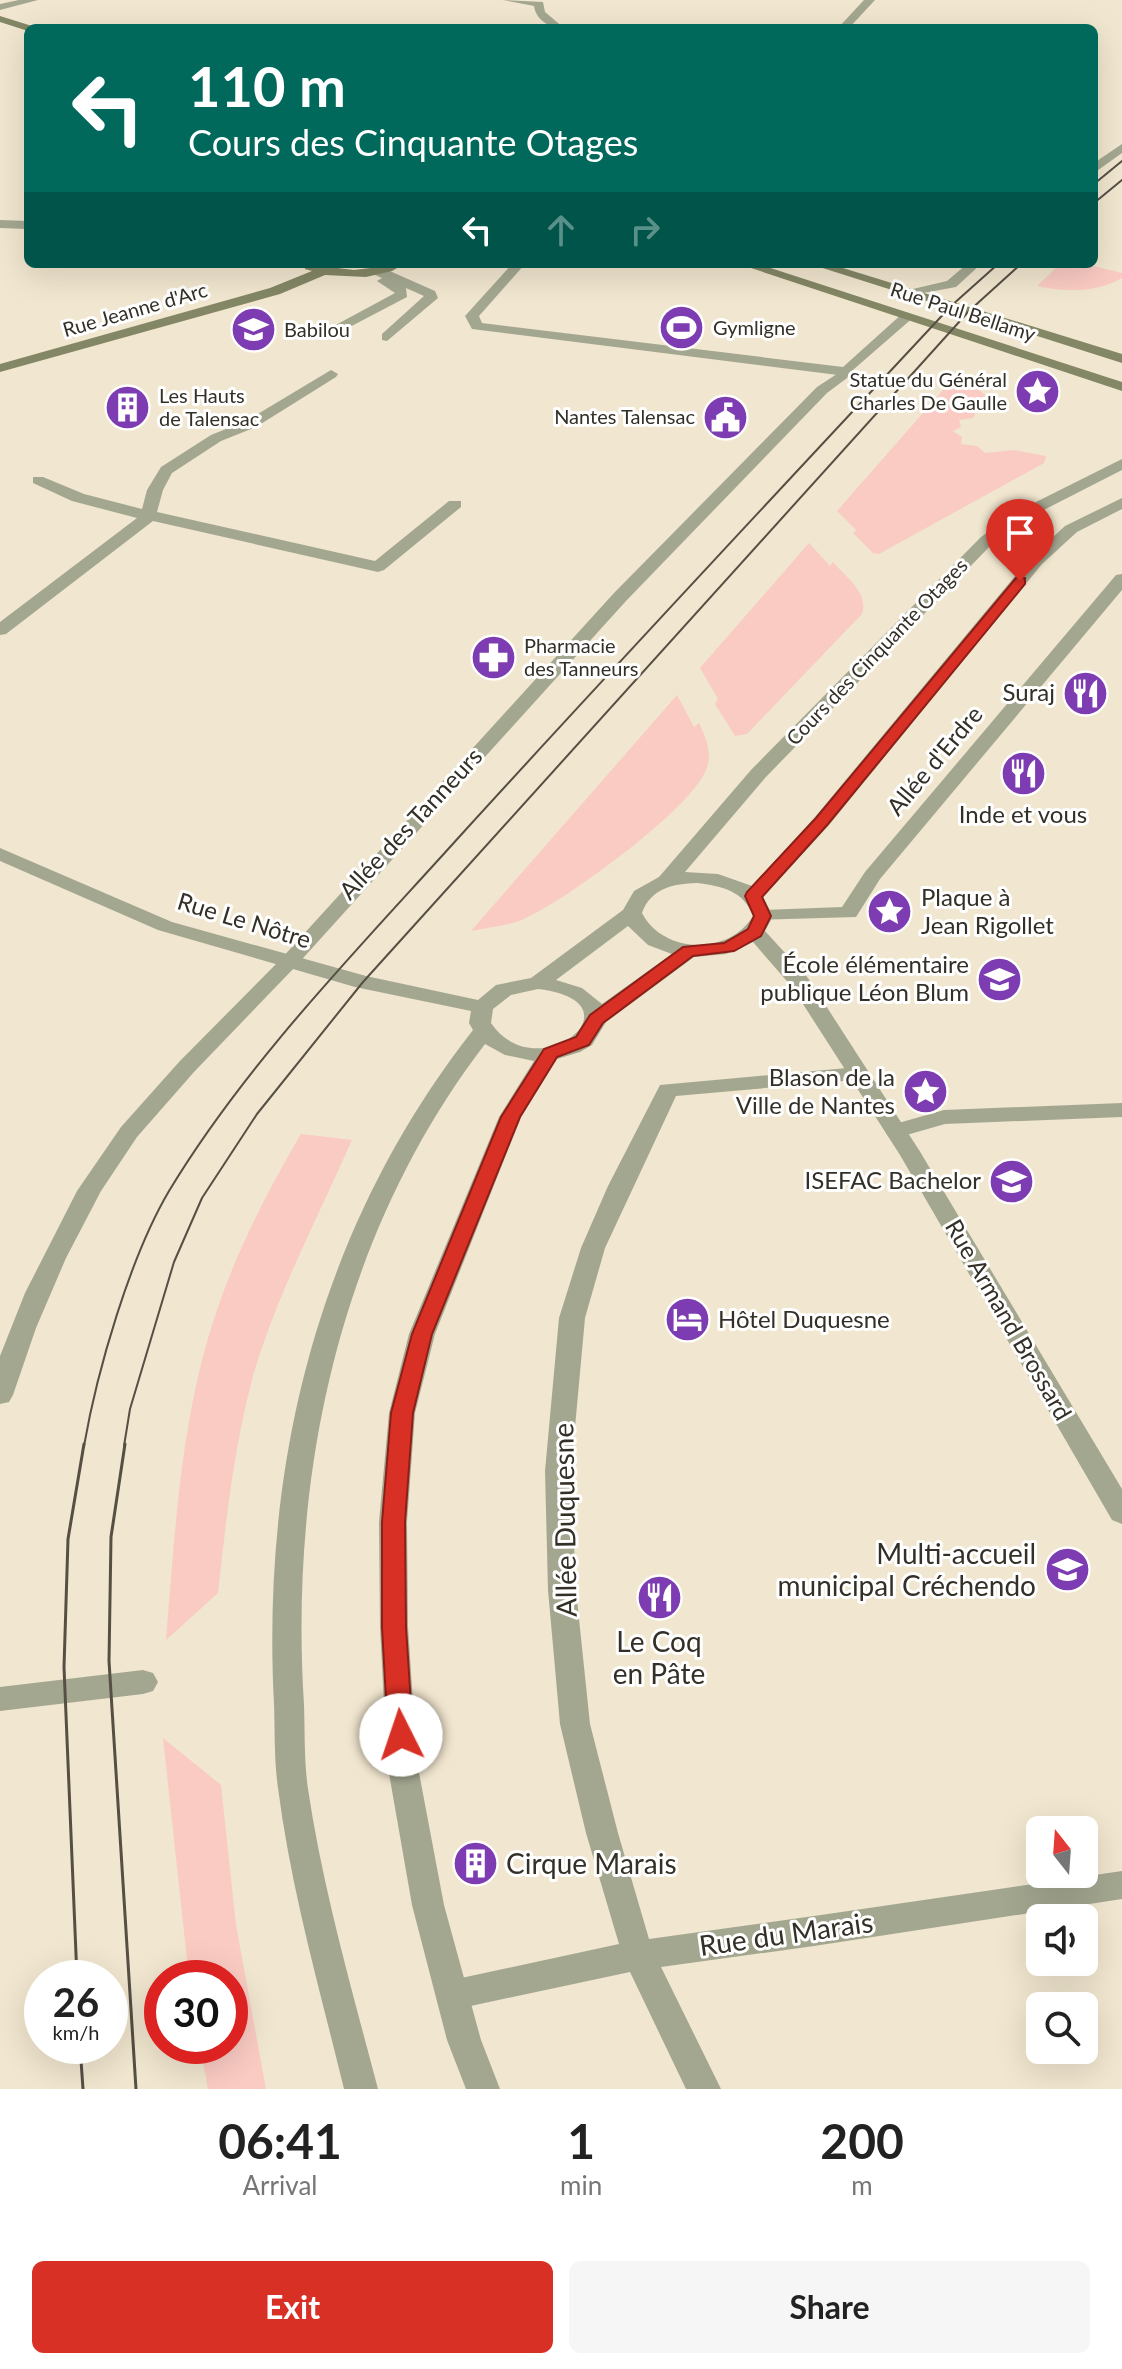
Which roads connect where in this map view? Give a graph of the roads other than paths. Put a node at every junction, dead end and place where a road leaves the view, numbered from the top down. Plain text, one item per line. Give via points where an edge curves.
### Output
1 (33, 0) edge
2 (508, 0) edge
3 (870, 0) edge
4 (542, 2) edge
5 (0, 7) edge
6 (0, 19) edge
7 (554, 24) edge
8 (847, 24) edge
9 (24, 27) edge
10 (1122, 147) edge
11 (1098, 166) edge
12 (0, 224) edge
13 (24, 225) edge
14 (317, 268) edge
15 (384, 268) edge
16 (515, 268) edge
17 (758, 268) edge
18 (829, 268) edge
19 (970, 268) edge
20 (324, 271) junction
21 (371, 272) junction
22 (907, 292) junction
23 (908, 316) junction
24 (339, 327) dead end
25 (387, 337) dead end
26 (1122, 359) edge
27 (0, 368) edge
28 (846, 372) junction
29 (331, 374) dead end
30 (1122, 387) edge
31 (1122, 464) edge
32 (38, 480) dead end
33 (1122, 503) edge
34 (455, 504) dead end
35 (148, 517) junction
36 (1122, 579) edge
37 (0, 630) edge
38 (0, 854) edge
39 (666, 881) junction
40 (753, 896) junction
41 (632, 913) junction
42 (759, 924) junction
43 (689, 951) junction
44 (288, 963) junction
45 (538, 983) junction
46 (483, 1019) junction
47 (596, 1019) junction
48 (550, 1053) junction
49 (858, 1074) junction
50 (1122, 1110) edge
51 (896, 1131) junction
52 (0, 1395) edge
53 (1122, 1513) edge
54 (143, 1682) dead end
55 (0, 1699) edge
56 (1122, 1885) edge
57 (638, 1955) junction
58 (452, 1995) junction
59 (361, 2089) edge
60 (483, 2089) edge
61 (704, 2089) edge

1 - 5 street
2 - 4 street
3 - 8 street
4 - 7 street via 540,13
6 - 9 main road
10 - 11 street
12 - 13 street
14 - 20 main road
15 - 21 main road
16 - 28 street via 472,316 477,326
17 - 23 main road, Rue Paul Bellamy
18 - 22 main road, Rue Paul Bellamy
19 - 22 street via 951,284
20 - 21 main road
20 - 27 main road, Rue Jeanne d'Arc via 275,291
21 - 24 street via 402,294
21 - 25 street via 431,298
22 - 26 main road, Rue Paul Bellamy
23 - 28 street, Allée des Tanneurs
23 - 30 main road, Rue Paul Bellamy
28 - 44 street, Allée des Tanneurs via 822,390 620,597
29 - 35 street via 166,470
31 - 39 street, Cours des Cinquante Otages via 1024,514 987,540 758,774
32 - 35 street via 102,507
33 - 40 street via 1071,529 1036,561 822,821
34 - 35 street via 378,567
35 - 37 street
36 - 42 street, Allée d'Erdre via 872,876 849,913
38 - 44 street, Rue Le Nôtre via 165,926
39 - 40 street via 714,878
39 - 41 street, Cours des Cinquante Otages via 641,894
40 - 42 street
41 - 43 street via 649,938
41 - 45 street, Cours des Cinquante Otages
42 - 43 street via 728,948
42 - 49 street, Rue Armand Brossard
43 - 47 street
44 - 46 street, Rue Le Nôtre
44 - 52 street, Allée des Tanneurs via 129,1133 82,1204 18,1337
45 - 46 street, Cours des Cinquante Otages via 504,990
45 - 47 street, Cours des Cinquante Otages via 579,993 595,1010
46 - 48 street via 501,1046
46 - 59 street, Cours des Cinquante Otages via 383,1188 357,1254 309,1410 291,1522 285,1637 293,1785 320,1932
47 - 48 street via 583,1041
48 - 58 street via 510,1117 422,1334 402,1413 393,1567 402,1762 428,1905
49 - 51 street, Rue Armand Brossard
49 - 57 street, Allée Duquesne via 668,1090 593,1248 572,1318 558,1471 575,1724
50 - 51 street via 944,1117
51 - 53 street, Rue Armand Brossard
54 - 55 street
56 - 57 street, Rue du Marais
57 - 58 street, Rue du Marais
57 - 61 street, Allée Duquesne
58 - 60 street

